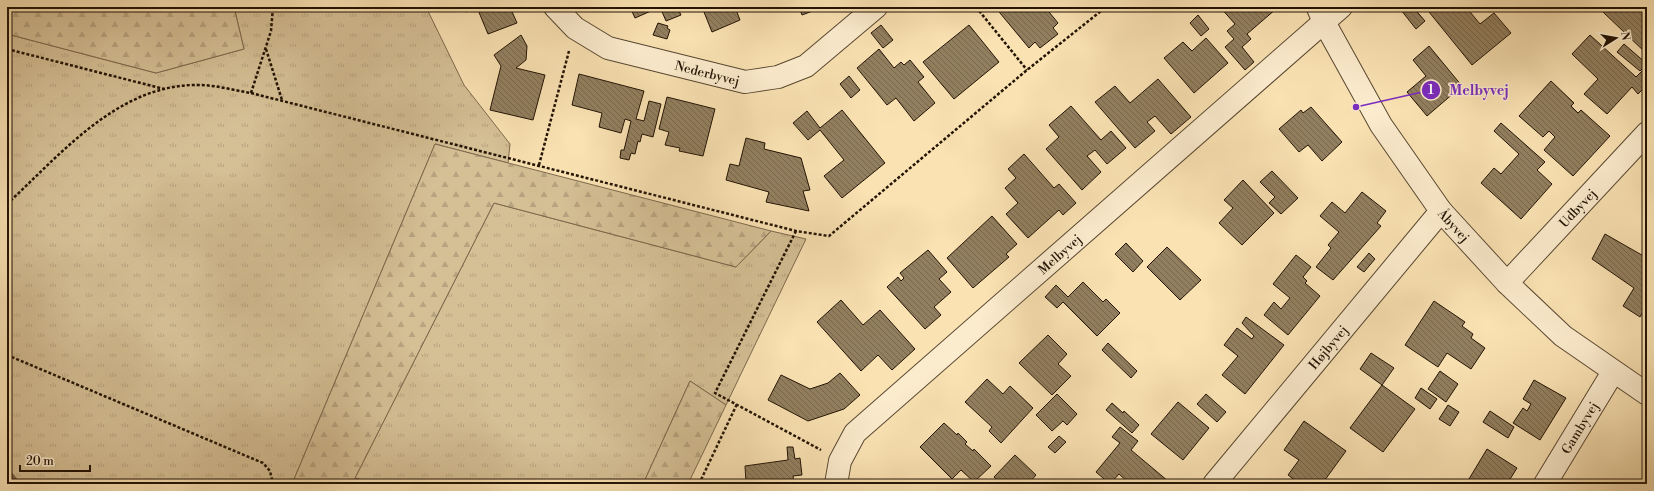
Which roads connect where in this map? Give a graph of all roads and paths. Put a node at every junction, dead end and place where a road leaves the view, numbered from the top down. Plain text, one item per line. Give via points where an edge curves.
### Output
1 (273, 7) edge
2 (555, 7) edge
3 (876, 7) edge
4 (976, 7) edge
5 (1106, 7) edge
6 (1341, 7) edge
7 (1321, 14) edge
8 (575, 28) junction
9 (7, 49) edge
10 (266, 49) junction
11 (1027, 70) junction
12 (164, 89) junction
13 (251, 93) junction
14 (282, 100) junction
15 (1647, 133) edge
16 (539, 165) junction
17 (7, 204) edge
18 (1441, 211) junction
19 (796, 231) junction
20 (1507, 283) junction
21 (7, 355) edge
22 (1613, 372) junction
23 (1647, 394) edge
24 (737, 404) junction
25 (840, 461) junction
26 (273, 484) edge
27 (699, 484) edge
28 (836, 484) edge
29 (1214, 484) edge
30 (1545, 484) edge

1 - 10 path
2 - 8 street, Nederbyvej
3 - 8 street, Nederbyvej via 806,66 778,77 745,82 608,48
4 - 11 path
5 - 11 path
6 - 7 street, Melbyvej
7 - 18 street, Åbyvej via 1381,125
7 - 25 street, Melbyvej via 855,433
8 - 16 path
9 - 12 path
10 - 13 path
10 - 14 path
11 - 19 path via 829,236
12 - 13 path via 194,85
12 - 17 path via 127,103 90,127
13 - 14 path
14 - 16 path
15 - 20 street, Udbyvej
16 - 19 path
18 - 20 street, Åbyvej
18 - 29 street, Højbyvej
19 - 24 path via 715,393
20 - 22 street, Åbyvej via 1563,336
21 - 26 path via 263,463 270,471
22 - 23 street, Åbyvej
22 - 30 street, Gambyvej
24 - 25 path
24 - 27 path
25 - 28 street, Melbyvej

